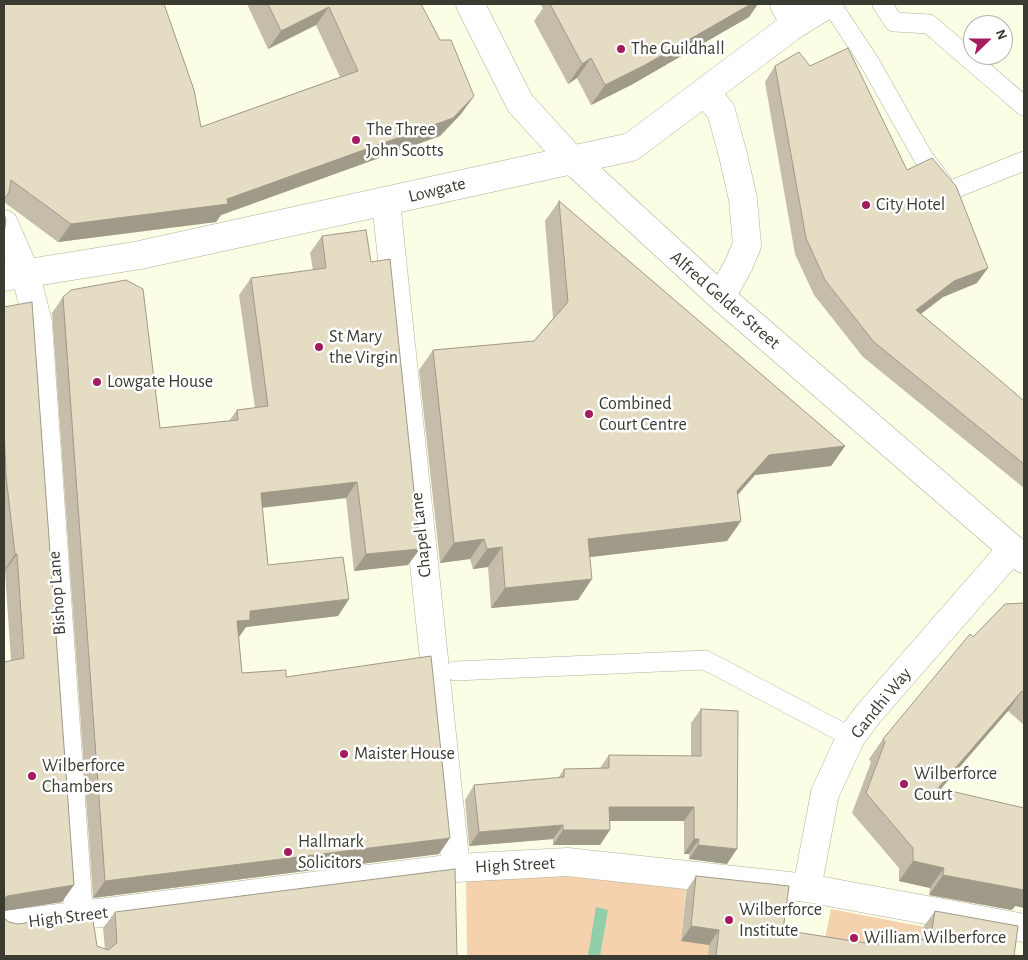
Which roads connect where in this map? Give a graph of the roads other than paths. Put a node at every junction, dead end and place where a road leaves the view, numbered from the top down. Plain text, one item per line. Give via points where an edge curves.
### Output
1 (470, 4) edge
2 (829, 4) edge
3 (882, 4) edge
4 (789, 14) edge
5 (706, 92) junction
6 (1024, 106) edge
7 (571, 159) junction
8 (1024, 161) edge
9 (386, 202) junction
10 (4, 224) edge
11 (14, 274) edge
12 (721, 297) junction
13 (1018, 554) edge
14 (455, 671) dead end
15 (851, 737) junction
16 (456, 868) junction
17 (807, 888) junction
18 (87, 920) junction
19 (4, 925) edge
20 (1024, 928) edge

1 - 7 street, Alfred Gelder Street via 520,103
2 - 4 street, Lowgate
2 - 8 lane via 870,63 923,157 949,191
3 - 6 lane via 894,22 928,24
4 - 5 street, Lowgate
5 - 7 street, Lowgate via 631,147
5 - 12 street via 721,111 733,154 743,199 747,245
7 - 9 street, Lowgate
7 - 12 street, Alfred Gelder Street
9 - 11 street, Lowgate via 140,255
9 - 16 street, Chapel Lane
10 - 11 street, Bishop Lane
11 - 18 street, Bishop Lane via 38,323
12 - 13 street, Alfred Gelder Street
13 - 15 street, Gandhi Way via 969,600
14 - 15 lane via 705,660
15 - 17 street, Gandhi Way via 825,793
16 - 17 street, High Street via 566,862
16 - 18 street, High Street
17 - 20 street, High Street
18 - 19 street, High Street

